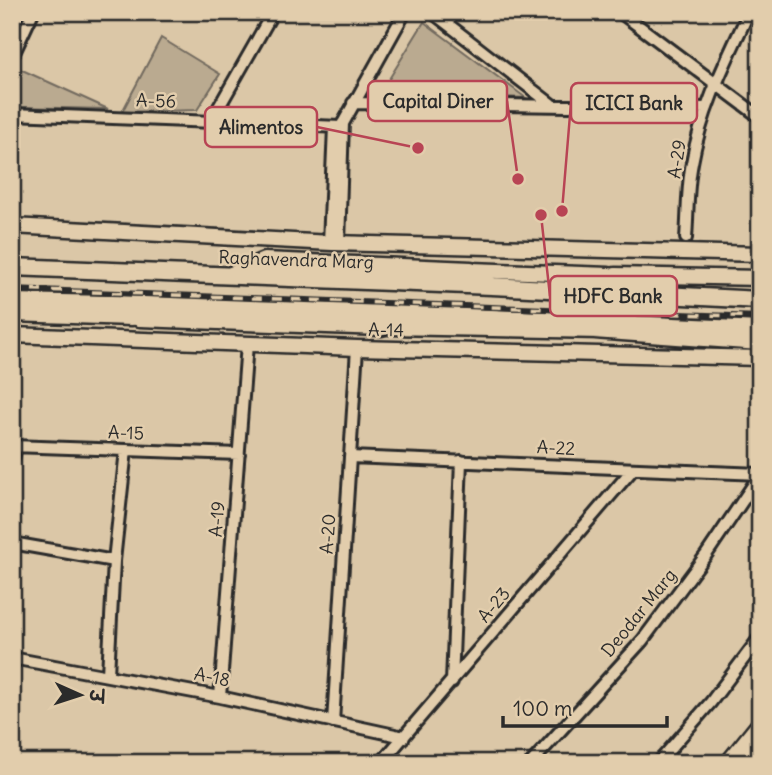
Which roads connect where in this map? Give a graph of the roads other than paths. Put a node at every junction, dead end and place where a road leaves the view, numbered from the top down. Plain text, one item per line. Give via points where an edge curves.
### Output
1 (33, 12) edge
2 (273, 12) edge
3 (405, 12) edge
4 (432, 12) edge
5 (620, 12) edge
6 (749, 12) edge
7 (12, 57) edge
8 (716, 83) junction
9 (353, 103) junction
10 (551, 104) junction
11 (707, 108) junction
12 (12, 114) edge
13 (760, 117) edge
14 (211, 121) junction
15 (339, 125) junction
16 (12, 226) edge
17 (686, 238) dead end
18 (333, 243) junction
19 (760, 254) edge
20 (337, 264) junction
21 (12, 267) edge
22 (471, 270) junction
23 (615, 275) junction
24 (226, 278) junction
25 (760, 278) edge
26 (492, 286) junction
27 (578, 291) junction
28 (760, 300) edge
29 (12, 302) edge
30 (100, 305) junction
31 (12, 314) edge
32 (430, 314) junction
33 (140, 318) junction
34 (548, 318) junction
35 (381, 327) junction
36 (760, 330) edge
37 (601, 331) junction
38 (12, 335) edge
39 (707, 341) junction
40 (760, 343) edge
41 (247, 344) junction
42 (357, 348) junction
43 (705, 356) junction
44 (760, 358) edge
45 (14, 446) edge
46 (126, 450) junction
47 (239, 454) junction
48 (350, 457) junction
49 (461, 461) junction
50 (12, 462) edge
51 (633, 469) junction
52 (760, 474) edge
53 (12, 543) edge
54 (114, 561) junction
55 (760, 636) edge
56 (12, 658) edge
57 (108, 674) junction
58 (452, 682) junction
59 (220, 697) junction
60 (333, 722) junction
61 (760, 726) edge
62 (404, 737) junction
63 (760, 752) edge
64 (381, 763) edge
65 (531, 763) edge
66 (659, 763) edge
67 (730, 763) edge
68 (751, 763) edge

1 - 7 street
2 - 14 street
3 - 9 street
4 - 10 street
5 - 8 street
6 - 8 street, A-29
8 - 11 street, A-29
8 - 13 street
9 - 10 street
9 - 15 street
10 - 11 street
11 - 17 street, A-29 via 691,165
12 - 14 street, A-56
14 - 15 street, A-56
15 - 18 street
16 - 18 street
18 - 19 street
18 - 20 street
20 - 22 main road
20 - 24 main road via 264,261
21 - 24 main road, Raghavendra Marg
22 - 23 street
22 - 26 main road
23 - 25 street
23 - 27 street
24 - 26 main road, Raghavendra Marg
26 - 27 main road, Raghavendra Marg
27 - 28 main road, Raghavendra Marg
29 - 30 main road
30 - 32 main road
30 - 33 main road
31 - 33 street
32 - 34 main road
32 - 35 main road
33 - 35 main road
34 - 36 main road
34 - 37 street
35 - 37 street
37 - 39 street
38 - 41 street, A-14
39 - 40 street
39 - 43 street
41 - 42 street, A-14
41 - 47 street, A-19
42 - 43 street, A-14
42 - 48 street, A-20
43 - 44 street, A-14
45 - 46 street, A-15
45 - 50 street
46 - 47 street, A-15
46 - 54 street
47 - 59 street, A-19
48 - 49 street, A-22
48 - 60 street, A-20
49 - 51 street, A-22
49 - 58 street
51 - 52 street, A-22
51 - 58 street, A-23
52 - 65 street, Deodar Marg via 642,641
53 - 54 street
54 - 57 street
55 - 66 street
56 - 57 street, A-18
57 - 59 street, A-18
58 - 62 street, A-23
59 - 60 street, A-18
60 - 62 street, A-18
61 - 67 main road
62 - 64 street, A-23
63 - 68 main road

